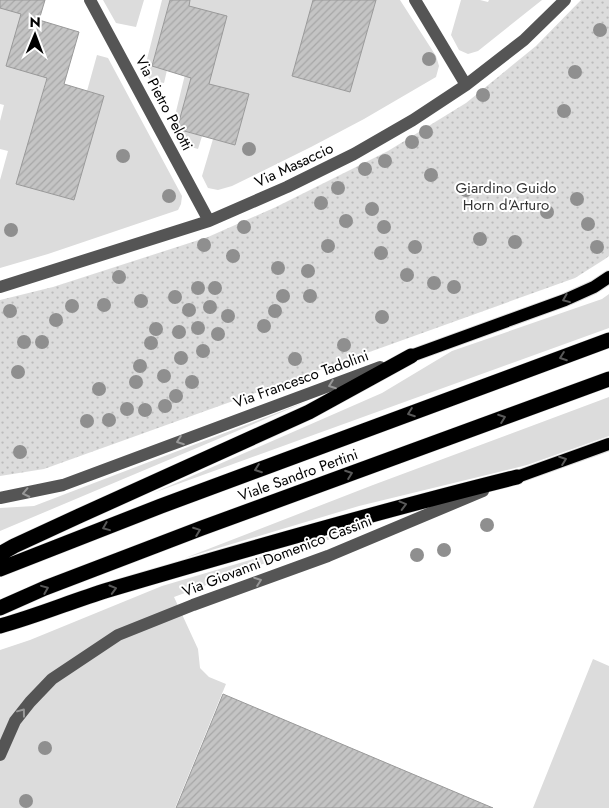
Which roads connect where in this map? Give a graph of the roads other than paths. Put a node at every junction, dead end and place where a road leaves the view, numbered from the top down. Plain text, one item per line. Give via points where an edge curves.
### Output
1 (90, 0) edge
2 (415, 0) edge
3 (565, 0) edge
4 (466, 85) junction
5 (209, 221) junction
6 (609, 277) edge
7 (0, 287) edge
8 (609, 340) edge
9 (411, 356) junction
10 (609, 379) edge
11 (609, 444) edge
12 (518, 476) junction
13 (0, 498) edge
14 (0, 554) edge
15 (0, 569) edge
16 (0, 608) edge
17 (0, 626) edge
18 (0, 755) edge

1 - 5 street, Via Pietro Pelotti
2 - 4 street
3 - 4 street, Via Masaccio via 524,40
4 - 5 street, Via Masaccio via 354,154
5 - 7 street, Via Masaccio
6 -> 9 main road, Via Francesco Tadolini via 565,300
8 -> 15 highway, Viale Sandro Pertini via 179,499
9 -> 13 street, Via Francesco Tadolini via 63,484
9 - 14 highway via 309,412
16 -> 10 highway, Viale Sandro Pertini via 211,525
12 -> 11 main road, Via Giovanni Domenico Cassini
17 -> 12 highway via 105,591 332,525
18 -> 12 street, Via Giovanni Domenico Cassini via 15,721 52,679 118,635 328,556

